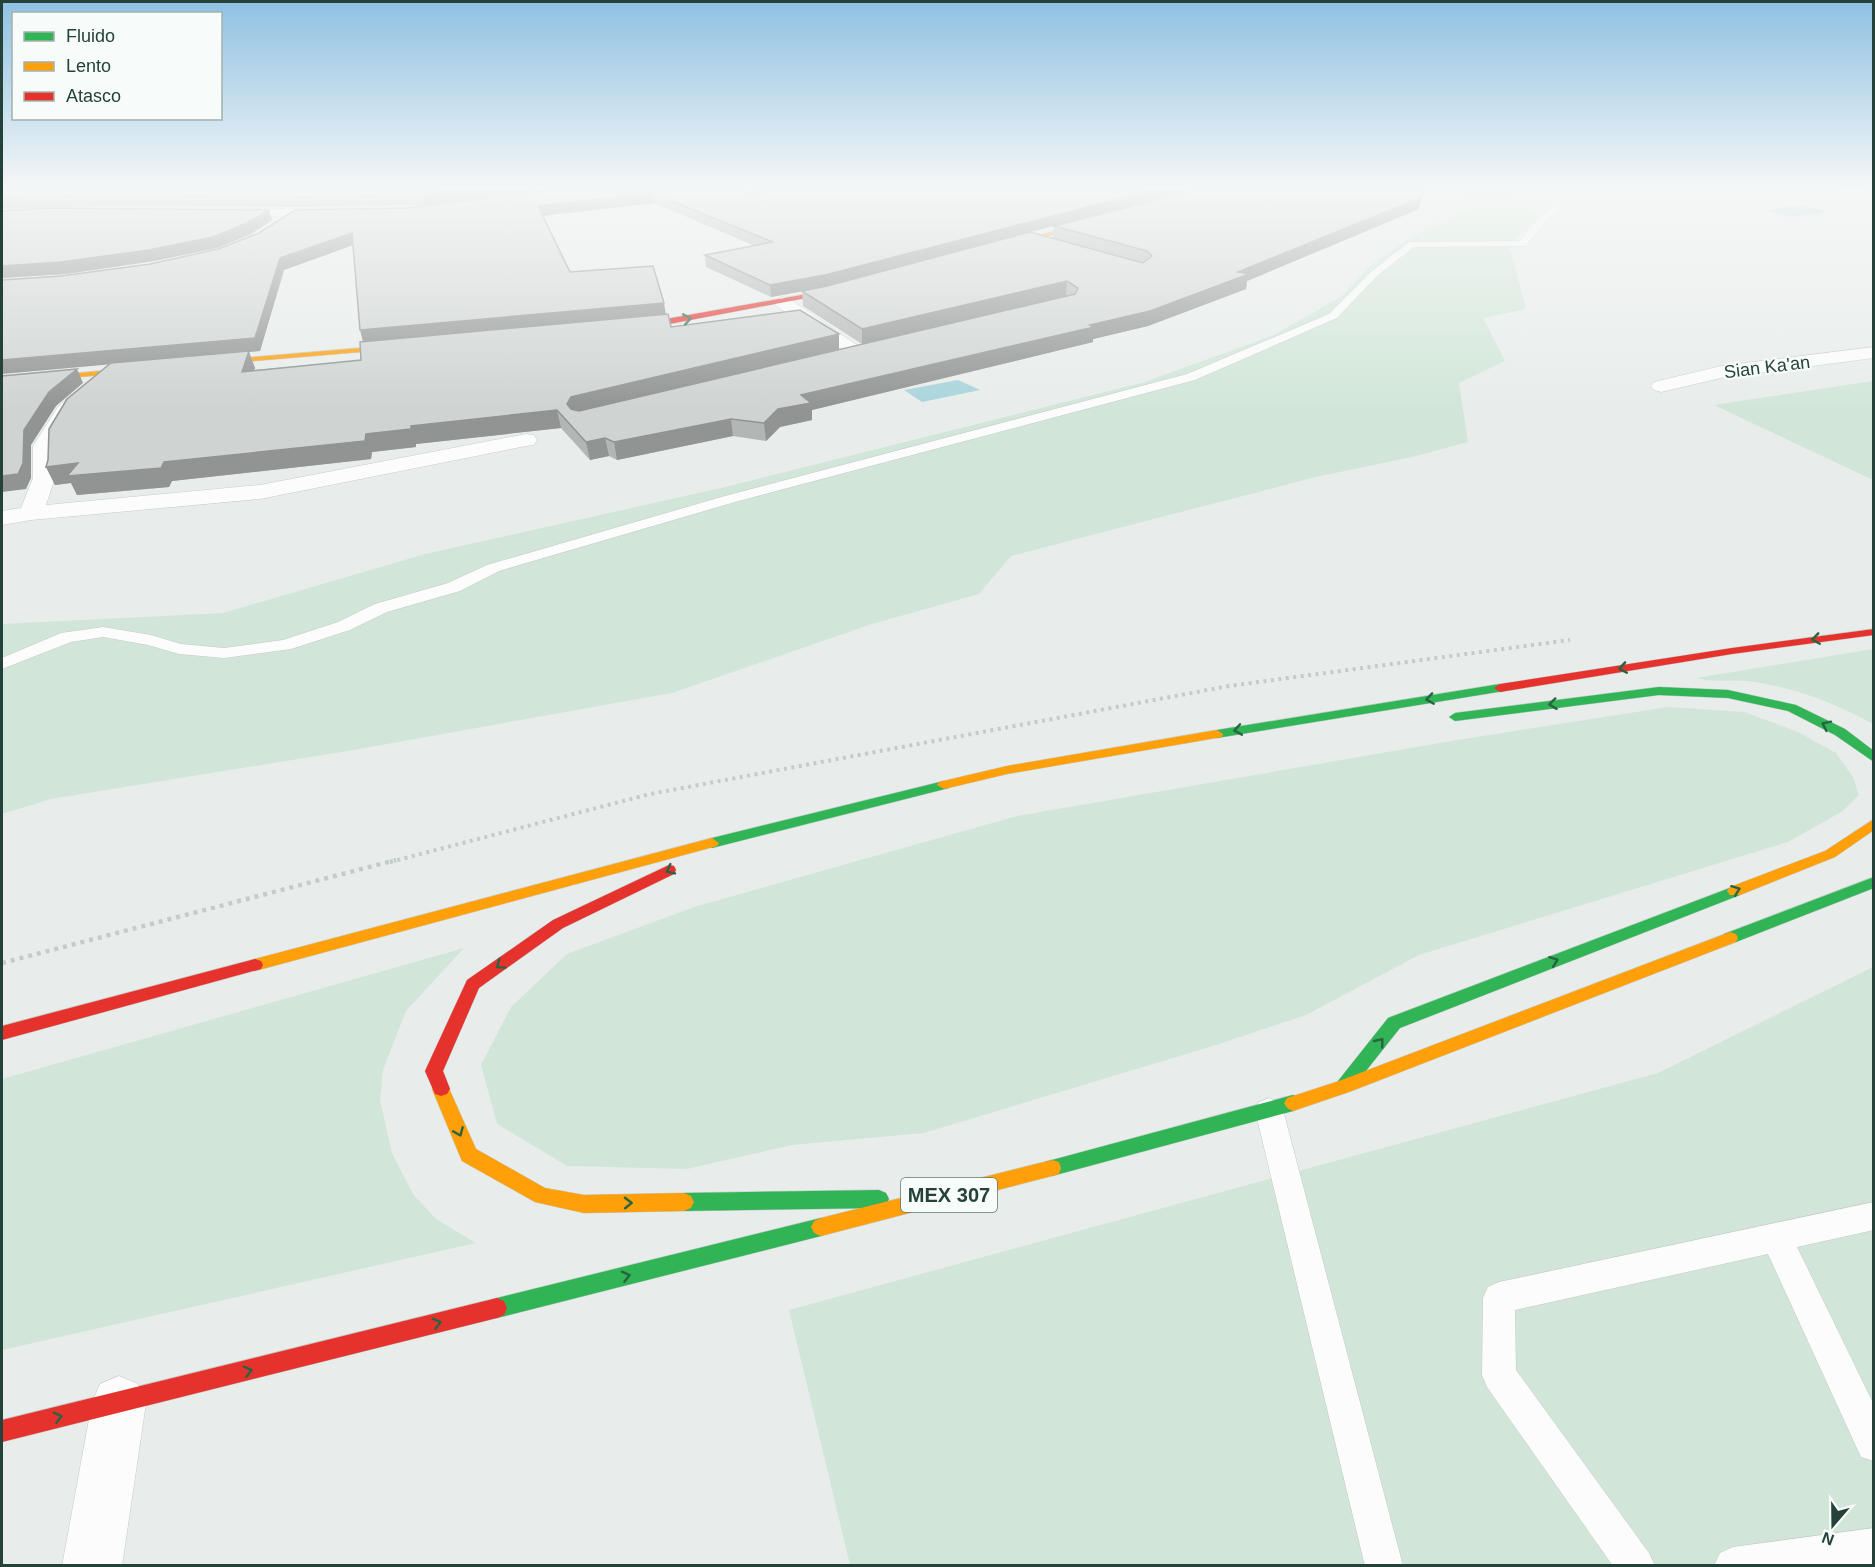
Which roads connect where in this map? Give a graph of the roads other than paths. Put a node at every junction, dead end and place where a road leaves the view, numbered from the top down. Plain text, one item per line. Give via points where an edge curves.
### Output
1 (1388, 263) edge
2 (782, 302) junction
3 (642, 326) junction
4 (607, 329) edge
5 (408, 334) edge
6 (419, 345) edge
7 (881, 346) edge
8 (858, 352) junction
9 (1874, 352) edge
10 (836, 357) edge
11 (2, 371) edge
12 (113, 371) junction
13 (2, 382) edge
14 (1661, 386) dead end
15 (526, 440) edge
16 (31, 513) junction
17 (2, 518) edge
18 (1874, 632) edge
19 (2, 664) edge
20 (1436, 720) dead end
21 (1263, 726) junction
22 (1331, 729) dead end
23 (1874, 758) edge
24 (1874, 823) edge
25 (741, 835) junction
26 (1874, 882) edge
27 (2, 1033) edge
28 (1343, 1087) junction
29 (1269, 1110) junction
30 (937, 1198) junction
31 (1874, 1216) edge
32 (1776, 1237) junction
33 (119, 1403) junction
34 (2, 1431) edge
35 (1874, 1444) edge
36 (1874, 1547) edge
37 (92, 1566) edge
38 (1384, 1566) edge
39 (1635, 1566) edge
40 (1733, 1566) edge

1 - 19 lane via 1333,316 1191,377 729,499 493,568 454,587 381,608 344,626 285,645 224,653 179,649 103,632 67,638
3 -> 2 main road
2 - 3 main road via 856,280 627,313
2 - 8 street
3 - 4 main road
5 - 6 main road via 195,359
7 - 8 street
8 - 10 street
9 - 14 street, Sian Ka'an via 1721,372
11 - 12 main road via 154,363
12 - 13 main road
12 - 16 street via 65,411 44,446 44,478
15 - 16 street via 260,492
16 - 17 street
18 -> 21 main road
23 -> 20 main road via 1840,732 1792,708 1728,694 1659,691
21 - 22 main road
21 -> 25 main road via 1007,770
28 -> 24 main road via 1394,1023 1830,854
25 - 27 main road
25 -> 30 main road via 558,924 472,984 434,1071 469,1155 542,1196 584,1204
26 - 28 main road, MEX 307
28 - 29 main road, MEX 307
29 - 30 main road, MEX 307
29 - 38 lane
33 -> 30 main road, MEX 307
31 - 32 lane
32 - 35 lane
32 - 39 lane via 1499,1298 1499,1375
34 -> 33 main road, MEX 307
33 - 37 street
36 - 40 lane

